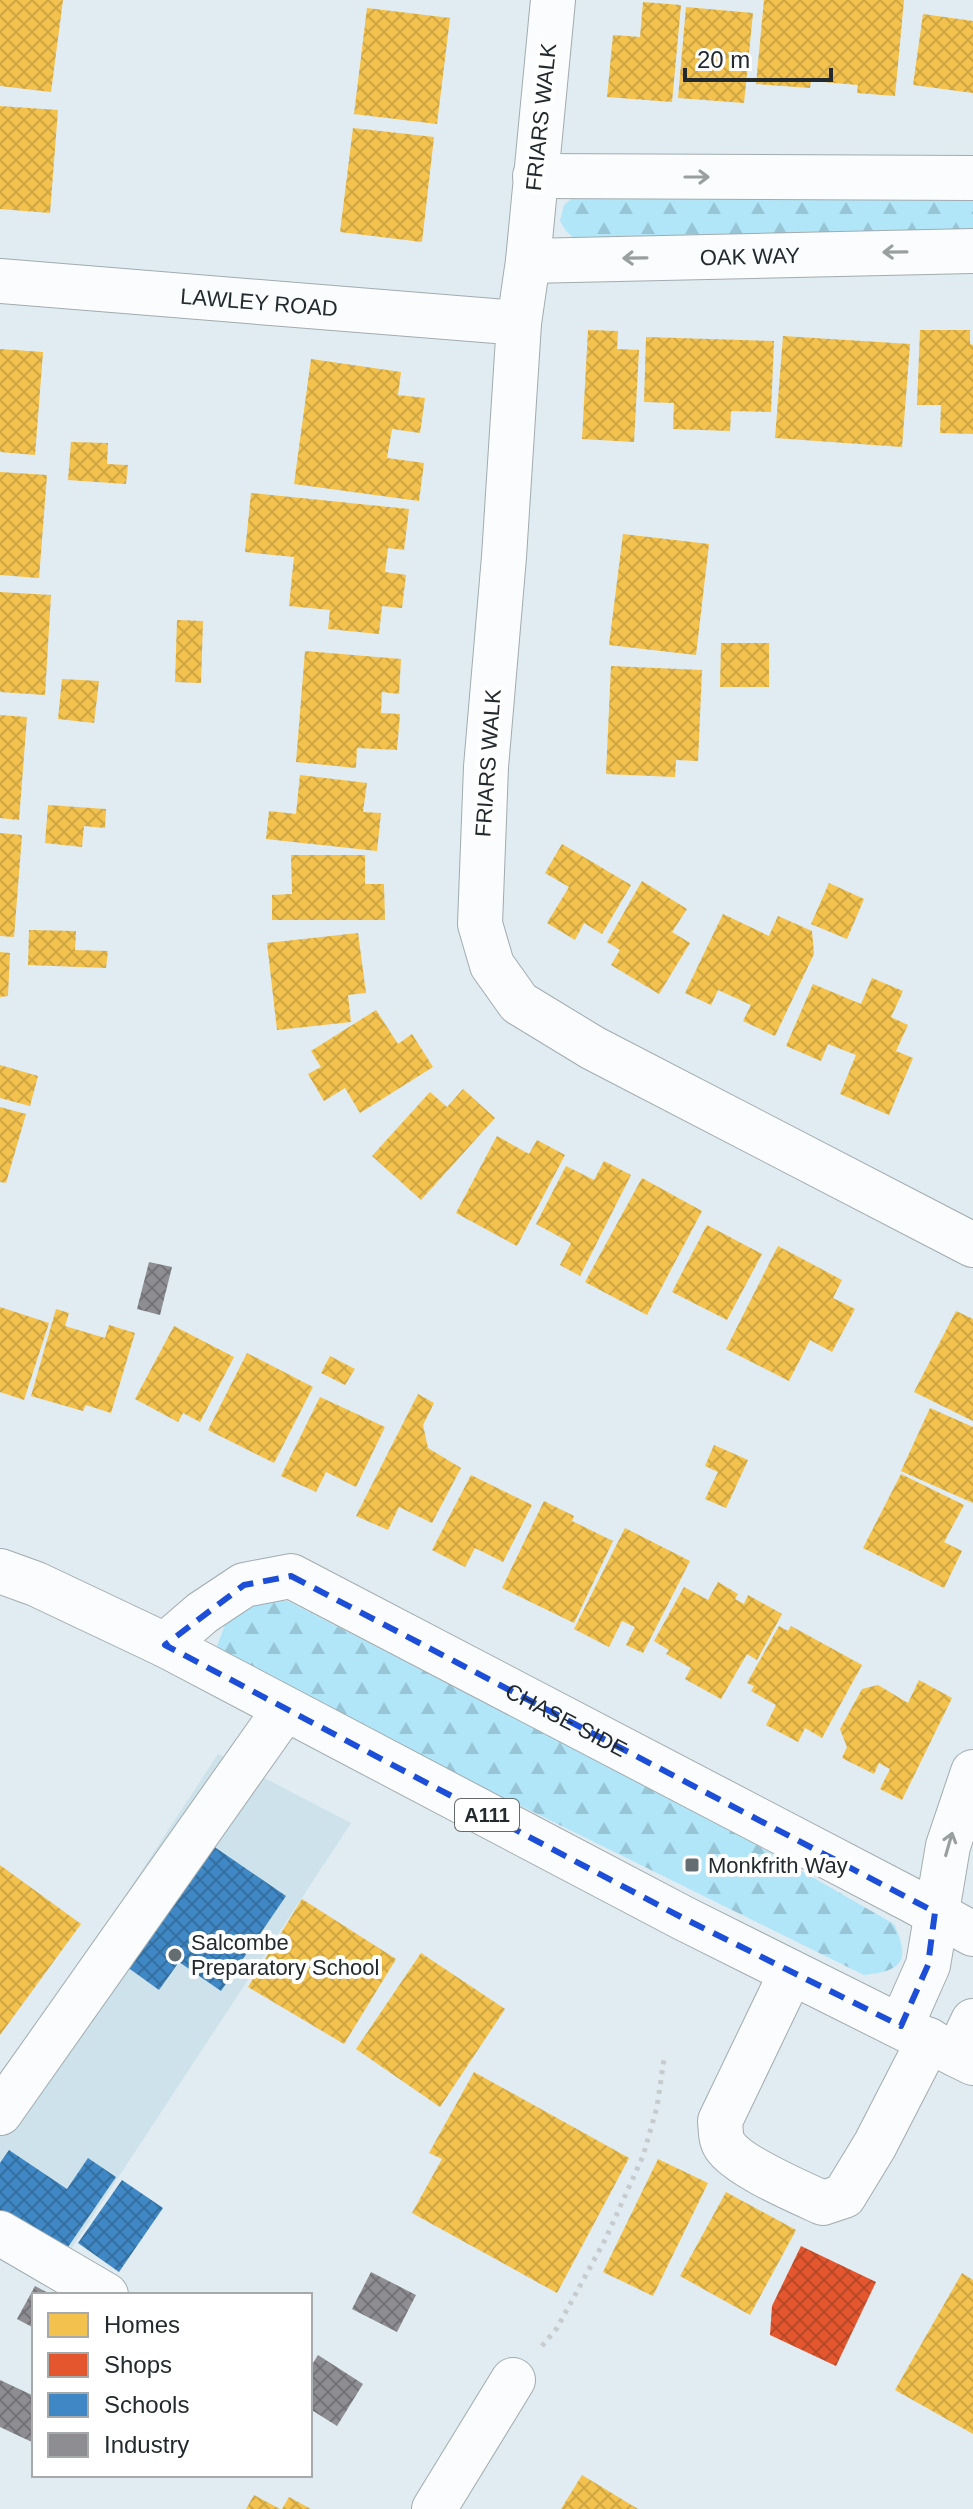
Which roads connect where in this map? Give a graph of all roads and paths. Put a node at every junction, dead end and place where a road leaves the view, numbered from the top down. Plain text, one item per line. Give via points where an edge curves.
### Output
1 (553, 0) edge
2 (535, 176) junction
3 (973, 178) edge
4 (973, 251) edge
5 (528, 261) junction
6 (0, 281) edge
7 (519, 323) junction
8 (973, 1245) edge
9 (0, 1571) edge
10 (165, 1645) junction
11 (285, 1709) junction
12 (973, 1772) edge
13 (935, 1912) junction
14 (973, 1934) edge
15 (791, 1973) junction
16 (946, 2041) edge
17 (664, 2059) dead end
18 (0, 2113) edge
19 (0, 2233) edge
20 (103, 2293) edge
21 (513, 2380) joint
22 (434, 2509) edge

1 - 2 street, FRIARS WALK
2 -> 3 street
2 - 5 street, FRIARS WALK
4 -> 5 street, OAK WAY
5 - 7 street, FRIARS WALK
6 - 7 street, LAWLEY ROAD
7 - 8 street, FRIARS WALK via 486,767 480,924 492,965 519,1003 593,1048
9 - 10 street, A111
10 - 11 street, A111
10 - 13 street, CHASE SIDE via 244,1585 291,1576
11 - 15 street, A111
11 - 18 street
13 -> 12 street via 948,1846
13 - 14 street, CHASE SIDE
13 - 16 street via 928,1965
15 - 16 street, A111
15 - 16 street via 720,2121 722,2143 733,2155 823,2203 844,2196
17 - 21 path via 643,2156 606,2238 557,2328
19 - 20 street
21 - 22 street

